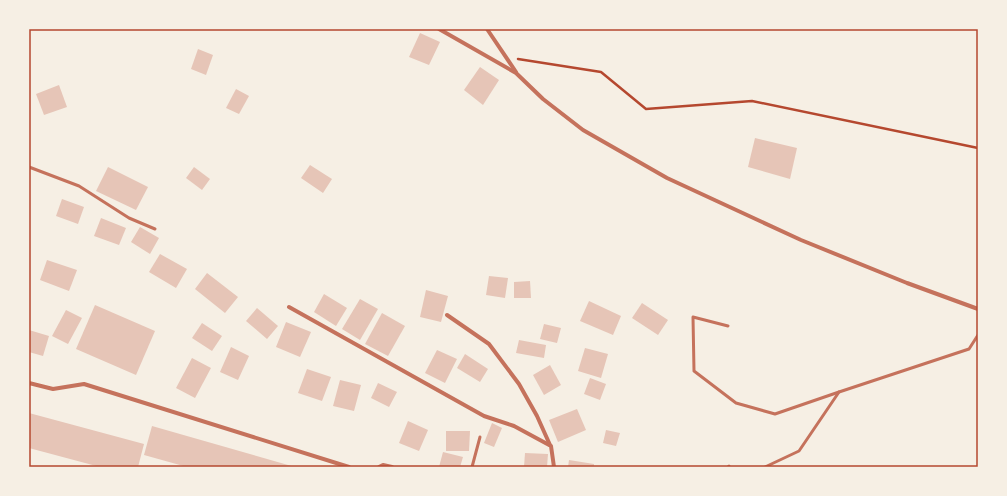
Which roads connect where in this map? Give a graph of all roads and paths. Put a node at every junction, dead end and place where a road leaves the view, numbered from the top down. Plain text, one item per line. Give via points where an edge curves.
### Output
1 (439, 29) edge
2 (486, 29) edge
3 (517, 59) dead end
4 (516, 73) junction
5 (978, 148) edge
6 (29, 167) edge
7 (155, 230) dead end
8 (290, 307) dead end
9 (978, 309) edge
10 (447, 315) dead end
11 (728, 326) dead end
12 (978, 335) edge
13 (29, 383) edge
14 (839, 392) junction
15 (480, 437) dead end
16 (551, 446) junction
17 (349, 467) edge
18 (379, 467) edge
19 (392, 467) edge
20 (472, 467) edge
21 (554, 467) edge
22 (765, 467) edge

1 - 4 street
2 - 4 street
3 - 5 path via 601,72 646,109 752,101
4 - 9 street via 583,130 668,178 801,240
6 - 7 lane via 79,186 129,218
8 - 16 street via 484,416 514,426
10 - 16 street via 489,344 519,384
11 - 14 lane via 693,316 694,371 736,402 774,414
12 - 14 lane via 969,349
13 - 17 street via 53,389 84,384
14 - 22 lane via 799,451
15 - 20 lane
16 - 21 street
18 - 19 street

